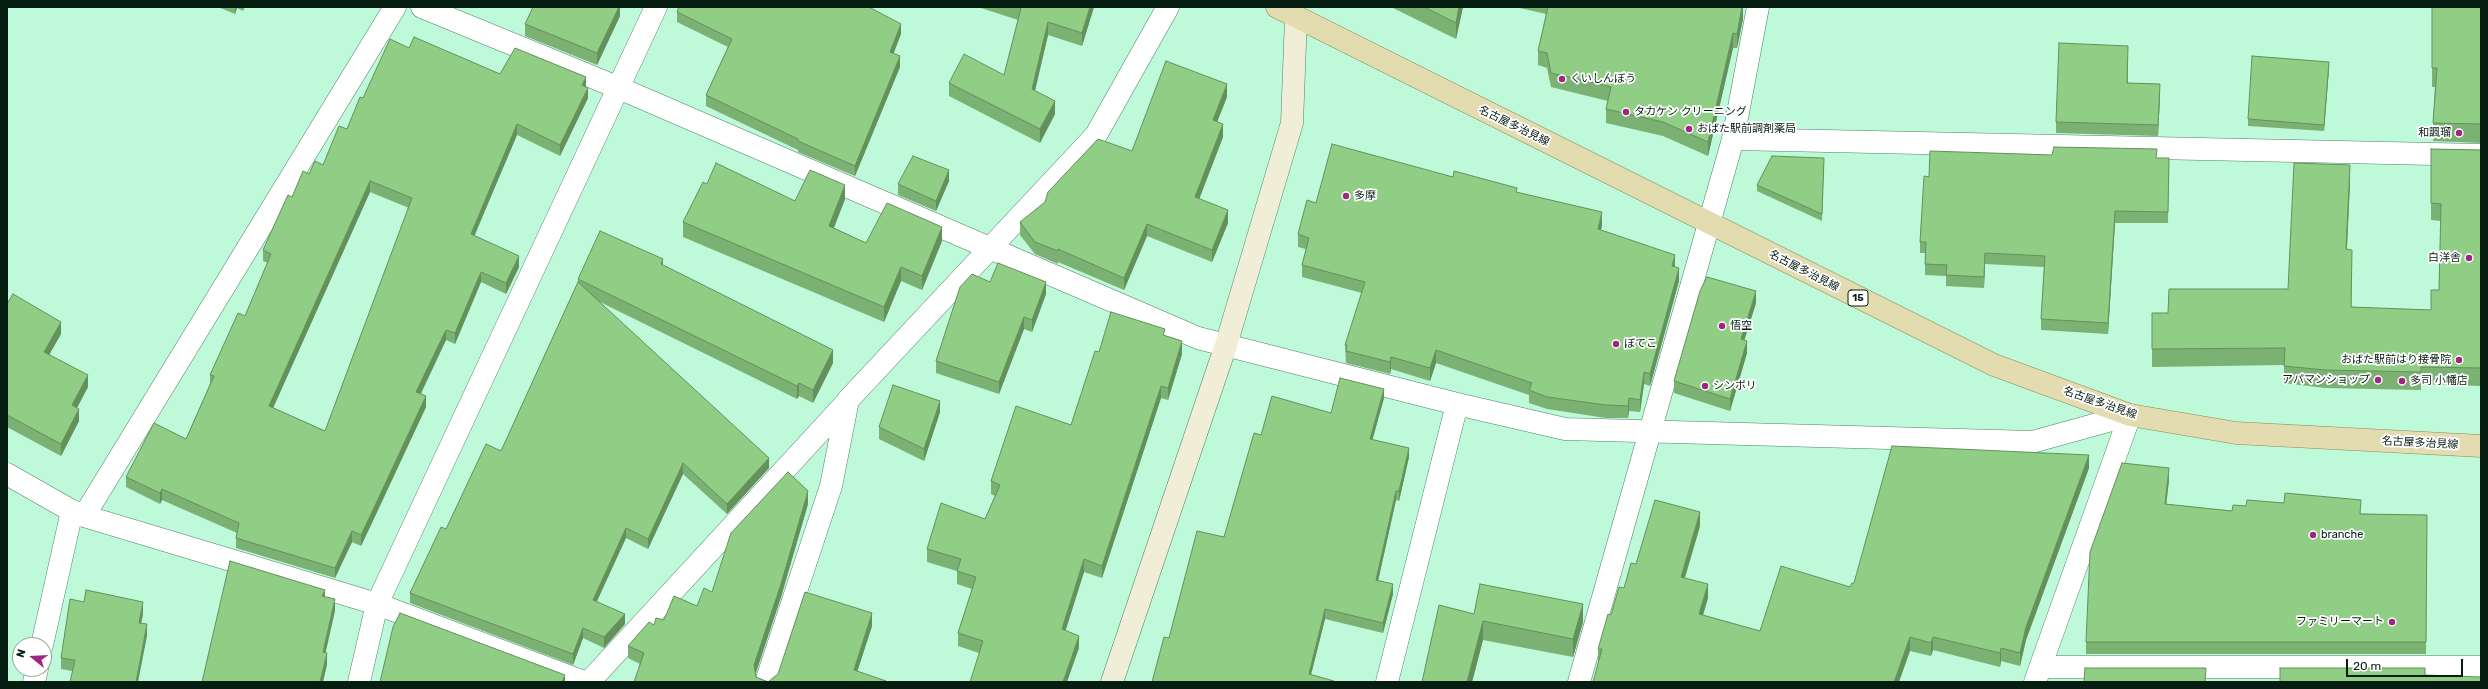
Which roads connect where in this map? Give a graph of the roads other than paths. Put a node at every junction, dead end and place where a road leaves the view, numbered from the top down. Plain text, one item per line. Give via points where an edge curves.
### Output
1 (395, 7) edge
2 (422, 7) edge
3 (656, 7) edge
4 (1168, 7) edge
5 (1277, 7) edge
6 (1758, 7) edge
7 (1296, 12) edge
8 (619, 88) junction
9 (1733, 139) junction
10 (2481, 155) edge
11 (1708, 223) junction
12 (991, 248) junction
13 (1226, 345) junction
14 (848, 400) junction
15 (1457, 404) junction
16 (2130, 415) junction
17 (1648, 432) junction
18 (2481, 446) edge
19 (7, 474) edge
20 (78, 514) junction
21 (377, 604) junction
22 (44, 637) edge
23 (2481, 667) edge
24 (2038, 674) edge
25 (359, 682) edge
26 (584, 682) edge
27 (589, 682) edge
28 (766, 682) edge
29 (1112, 682) edge
30 (1387, 682) edge
31 (1579, 682) edge

1 - 20 street
2 - 8 street
3 - 8 street
4 - 12 street via 1096,135
5 - 7 main road, 名古屋多治見線 / 15
6 - 9 street
7 - 11 main road, 名古屋多治見線 / 15
7 - 13 street via 1292,124
8 - 12 street
8 - 21 street
9 - 10 street
9 - 11 street
11 - 16 main road, 名古屋多治見線 / 15 via 1994,365
11 - 17 street
12 - 13 street via 1198,338
12 - 14 street
13 - 15 street
13 - 29 street
14 - 27 street
14 - 28 street via 831,486
15 - 17 street via 1565,429
15 - 30 street
16 - 17 street via 2032,442
16 - 18 main road, 名古屋多治見線 / 15 via 2236,433
16 - 24 street
17 - 31 street
19 - 20 street
20 - 21 street
20 - 22 street
21 - 25 street
21 - 26 street
23 - 24 street

